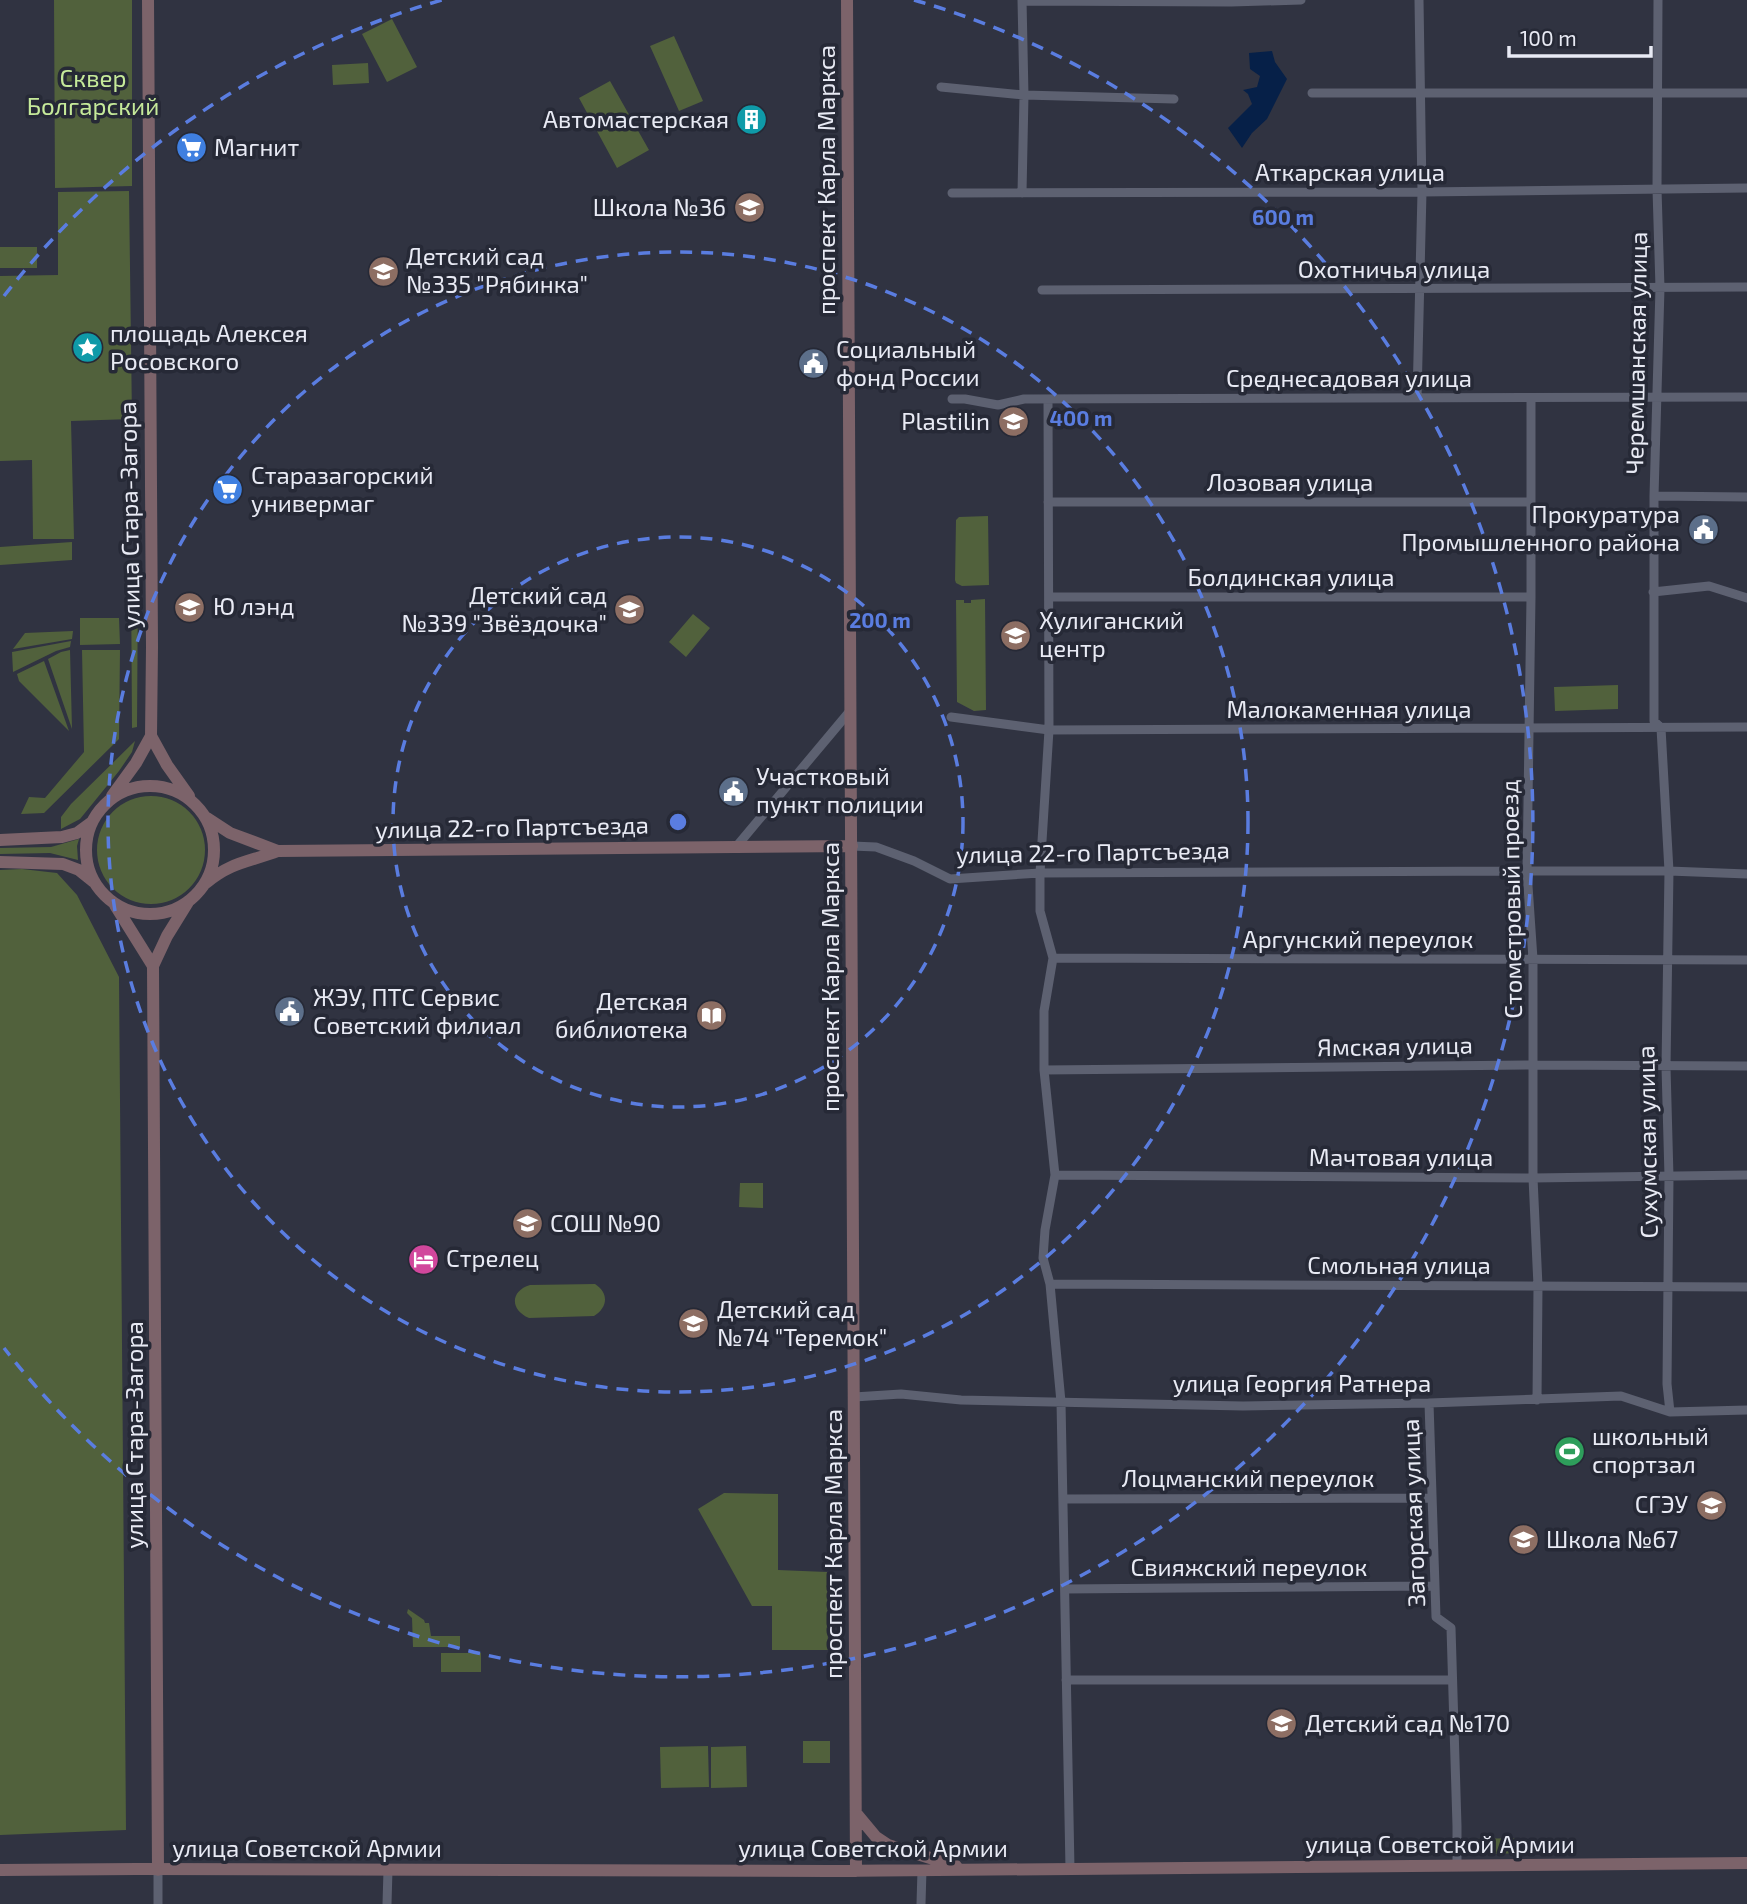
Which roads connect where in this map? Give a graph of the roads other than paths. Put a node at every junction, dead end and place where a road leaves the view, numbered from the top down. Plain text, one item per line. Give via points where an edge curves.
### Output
1 (148, 0) edge
2 (847, 0) edge
3 (1301, 0) edge
4 (1419, 0) edge
5 (1658, 0) edge
6 (1022, 1) edge
7 (1231, 1) edge
8 (941, 87) dead end
9 (1312, 93) dead end
10 (1421, 93) junction
11 (1747, 93) edge
12 (1659, 94) junction
13 (1024, 95) junction
14 (1174, 99) dead end
15 (1747, 188) edge
16 (1657, 189) junction
17 (1422, 192) junction
18 (952, 193) dead end
19 (1022, 193) junction
20 (1747, 287) edge
21 (1660, 288) junction
22 (1420, 289) junction
23 (1042, 290) dead end
24 (1531, 397) junction
25 (1656, 397) junction
26 (1747, 397) edge
27 (1417, 398) junction
28 (952, 399) dead end
29 (1048, 399) junction
30 (1654, 496) junction
31 (1747, 497) edge
32 (1048, 502) junction
33 (1531, 502) junction
34 (1653, 592) junction
35 (1050, 597) junction
36 (1531, 597) junction
37 (1747, 598) edge
38 (851, 710) junction
39 (951, 717) dead end
40 (1747, 727) edge
41 (1661, 728) junction
42 (1530, 729) junction
43 (1049, 730) junction
44 (151, 736) junction
45 (112, 796) junction
46 (193, 802) junction
47 (207, 818) junction
48 (92, 822) junction
49 (0, 840) edge
50 (852, 846) junction
51 (736, 847) junction
52 (278, 851) junction
53 (0, 862) edge
54 (1527, 871) junction
55 (1669, 872) junction
56 (1041, 873) junction
57 (1747, 874) edge
58 (95, 882) junction
59 (206, 883) junction
60 (188, 902) junction
61 (116, 905) junction
62 (1053, 958) junction
63 (1534, 959) junction
64 (1747, 960) edge
65 (1668, 961) junction
66 (153, 966) junction
67 (1533, 1065) junction
68 (1747, 1066) edge
69 (1666, 1067) junction
70 (1044, 1070) junction
71 (1055, 1175) junction
72 (1747, 1175) edge
73 (1669, 1177) junction
74 (1533, 1178) junction
75 (1050, 1284) junction
76 (1538, 1286) junction
77 (1669, 1287) junction
78 (1747, 1287) edge
79 (854, 1397) junction
80 (1537, 1400) junction
81 (1061, 1402) junction
82 (1429, 1404) junction
83 (1747, 1410) edge
84 (1670, 1412) junction
85 (1432, 1498) junction
86 (1063, 1499) junction
87 (1434, 1586) junction
88 (1065, 1588) junction
89 (1066, 1680) junction
90 (1452, 1680) junction
91 (856, 1813) junction
92 (1747, 1863) edge
93 (1457, 1866) junction
94 (1070, 1869) junction
95 (0, 1870) edge
96 (158, 1870) junction
97 (388, 1870) junction
98 (922, 1870) junction
99 (966, 1870) junction
100 (856, 1871) junction
101 (158, 1904) edge
102 (387, 1904) edge
103 (921, 1904) edge

1 - 44 main road, улица Стара-Загора
2 - 38 main road, проспект Карла Маркса
3 - 7 street
4 - 10 street
5 - 12 street, Черемшанская улица
6 - 7 street
6 - 13 street
8 - 13 street
9 - 10 street
10 - 12 street
10 - 17 street
11 - 12 street
12 - 16 street, Черемшанская улица
13 - 14 street
13 - 19 street
15 - 16 street, Аткарская улица
16 - 17 street, Аткарская улица
16 - 21 street, Черемшанская улица
17 - 19 street, Аткарская улица
17 - 22 street
18 - 19 street, Аткарская улица
20 - 21 street, Охотничья улица
21 - 22 street, Охотничья улица
21 - 25 street, Черемшанская улица
22 - 23 street, Охотничья улица
22 - 27 street
24 - 25 street, Среднесадовая улица
24 - 27 street, Среднесадовая улица
24 - 33 street, Стометровый проезд
25 - 26 street, Среднесадовая улица
25 - 30 street, Черемшанская улица
27 - 29 street, Среднесадовая улица
28 - 29 street, Среднесадовая улица via 998,405
29 - 32 street
30 - 31 street
30 - 34 street, Черемшанская улица
32 - 33 street, Лозовая улица
32 - 35 street
33 - 36 street, Стометровый проезд
34 - 37 street via 1709,586
34 - 41 street, Черемшанская улица via 1654,721
35 - 36 street, Болдинская улица
35 - 43 street
36 - 42 street, Стометровый проезд
38 - 50 main road, проспект Карла Маркса
38 - 51 street
39 - 43 street, Малокаменная улица
40 - 41 street, Малокаменная улица
41 - 42 street, Малокаменная улица
41 - 55 street, Черемшанская улица
42 - 43 street, Малокаменная улица
42 - 54 street, Стометровый проезд
43 - 56 street
44 - 45 main road, улица Стара-Загора
44 - 46 main road, улица Стара-Загора
45 - 46 main road via 151,786
45 - 48 main road
46 - 47 main road
47 - 52 main road, улица 22-го Партсъезда via 230,833
47 - 59 main road via 214,840 213,865
48 - 49 main road via 62,837
48 - 58 main road via 86,840
50 - 51 main road, улица 22-го Партсъезда
50 - 56 street, улица 22-го Партсъезда via 876,848 950,879
50 - 79 main road, проспект Карла Маркса
51 - 52 main road, улица 22-го Партсъезда
52 - 59 main road, улица 22-го Партсъезда via 232,865
53 - 58 main road via 63,864
54 - 55 street, улица 22-го Партсъезда
54 - 56 street, улица 22-го Партсъезда
54 - 63 street, Стометровый проезд
55 - 57 street, улица 22-го Партсъезда
55 - 65 street, Сухумская улица
56 - 62 street via 1040,911
58 - 61 main road
59 - 60 main road
60 - 61 main road via 166,913 144,914
60 - 66 main road, улица Стара-Загора
61 - 66 main road
62 - 63 street, Аргунский переулок
62 - 70 street via 1044,1010
63 - 65 street, Аргунский переулок
63 - 67 street, Стометровый проезд
64 - 65 street, Аргунский переулок
65 - 69 street, Сухумская улица
66 - 96 main road, улица Стара-Загора
67 - 69 street, Ямская улица
67 - 70 street, Ямская улица
67 - 74 street, Стометровый проезд
68 - 69 street, Ямская улица
69 - 73 street, Сухумская улица
70 - 71 street
71 - 74 street, Мачтовая улица
71 - 75 street via 1043,1258
72 - 73 street, Мачтовая улица
73 - 74 street, Мачтовая улица
73 - 77 street, Сухумская улица
74 - 76 street, Стометровый проезд
75 - 76 street, Смольная улица
75 - 81 street
76 - 77 street, Смольная улица
76 - 80 street, Стометровый проезд
77 - 78 street, Смольная улица
77 - 84 street, Сухумская улица
79 - 81 street, улица Георгия Ратнера via 901,1394
79 - 91 main road, проспект Карла Маркса
80 - 82 street, улица Георгия Ратнера
80 - 84 street, улица Георгия Ратнера via 1621,1396
81 - 82 street, улица Георгия Ратнера
81 - 86 street
82 - 85 street, Загорская улица
83 - 84 street, улица Георгия Ратнера
85 - 86 street, Лоцманский переулок
85 - 87 street, Загорская улица
86 - 88 street
87 - 88 street, Свияжский переулок
87 - 90 street, Загорская улица via 1436,1617 1451,1628
88 - 89 street
89 - 90 street
89 - 94 street
90 - 93 street, Загорская улица
91 - 99 main road via 888,1845
91 - 100 main road, проспект Карла Маркса
92 - 93 main road, улица Советской Армии
93 - 94 main road, улица Советской Армии
94 - 99 main road, улица Советской Армии
95 - 96 main road, улица Советской Армии
96 - 97 main road, улица Советской Армии
96 - 101 street, улица Стара-Загора
97 - 100 main road, улица Советской Армии
97 - 102 street
98 - 99 main road, улица Советской Армии
98 - 100 main road, улица Советской Армии
98 - 103 street

